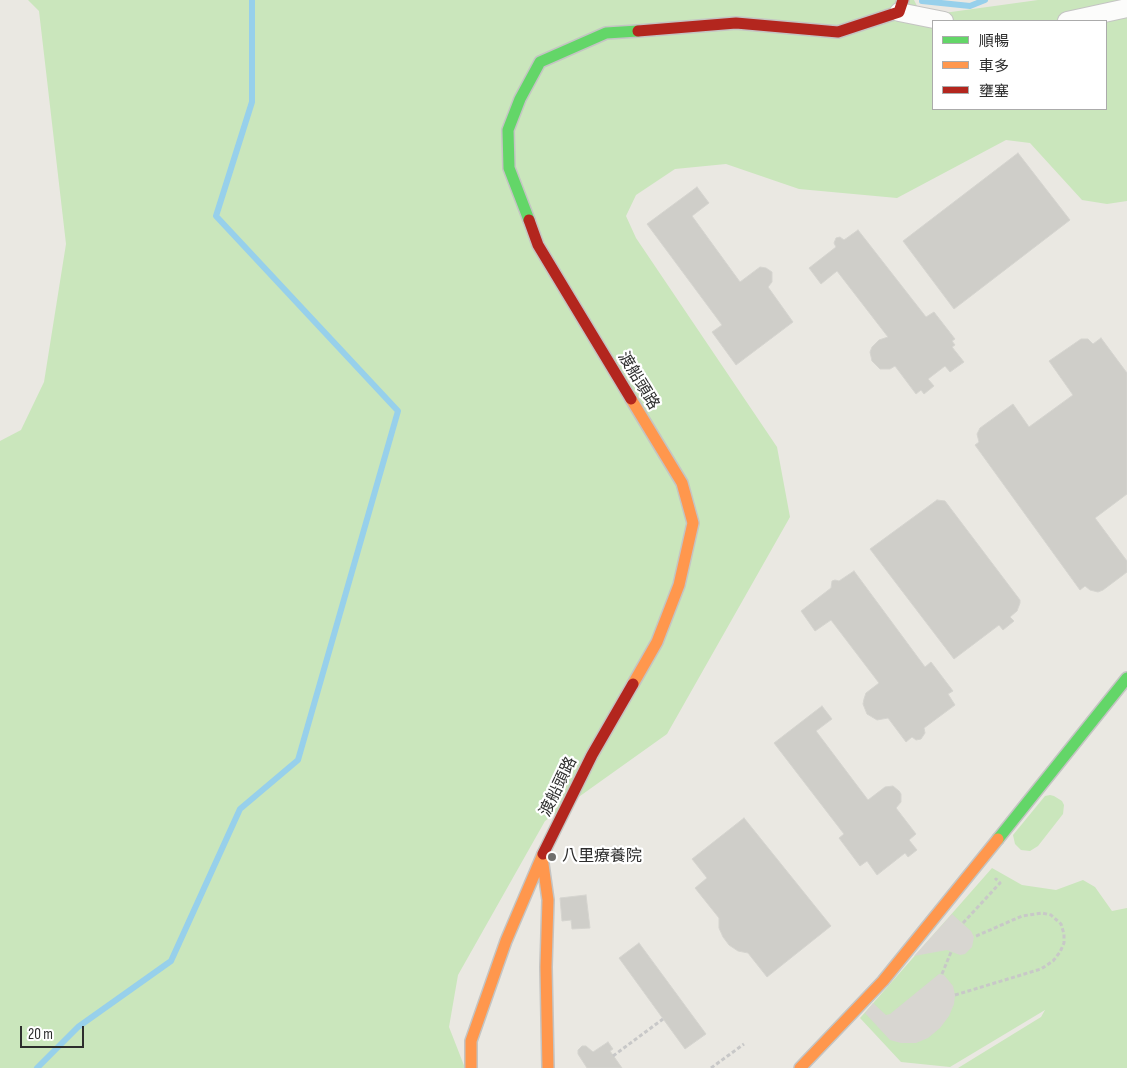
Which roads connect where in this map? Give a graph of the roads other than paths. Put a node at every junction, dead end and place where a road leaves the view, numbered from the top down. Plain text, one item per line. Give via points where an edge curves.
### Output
1 (901, 6) edge
2 (1127, 8) edge
3 (941, 20) edge
4 (1072, 20) edge
5 (1127, 678) edge
6 (542, 857) junction
7 (471, 1068) edge
8 (548, 1068) edge
9 (800, 1068) edge

1 - 3 street
1 - 6 street, 渡船頭路 via 838,32 736,23 606,33 540,62 520,99 508,130 508,168 538,245 682,483 693,523 679,585 657,642 592,755
2 - 4 street
5 - 9 street via 883,981
6 - 7 street, 渡船頭路 via 506,941 471,1041
6 - 8 street via 548,900

